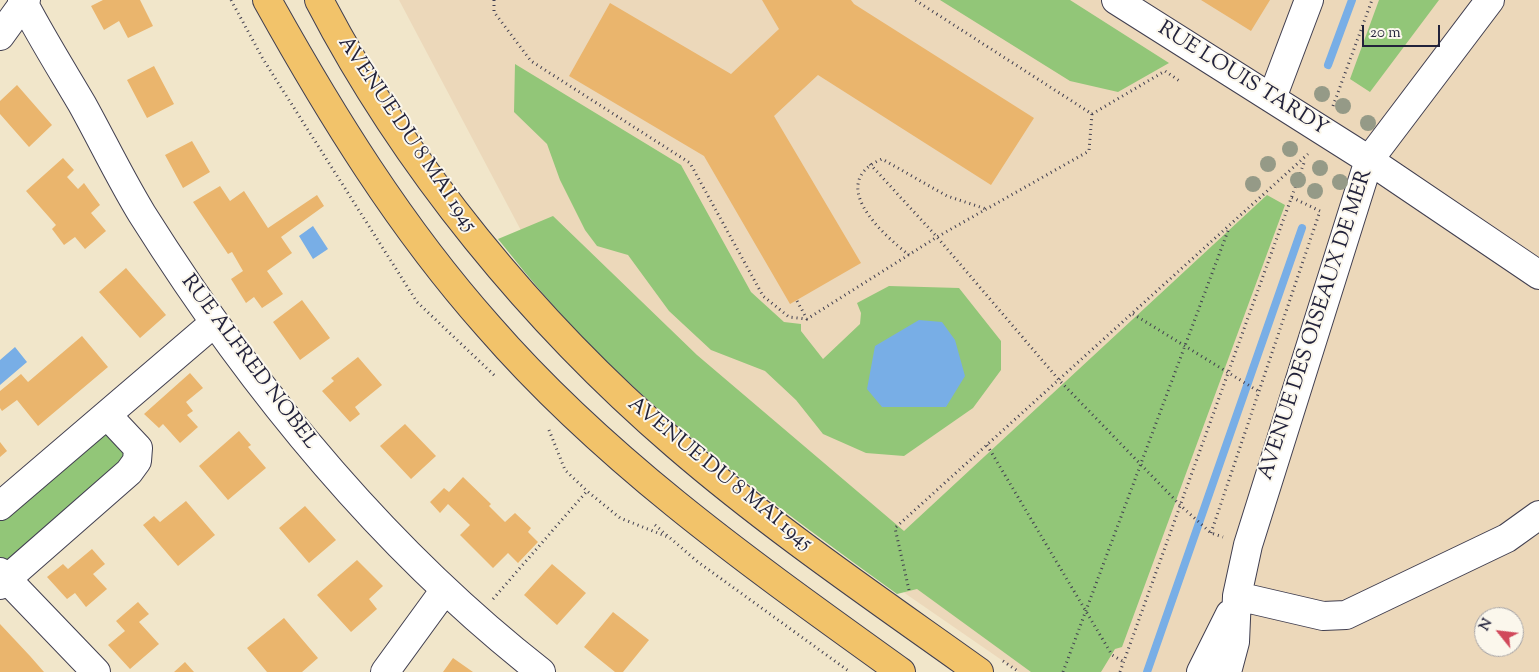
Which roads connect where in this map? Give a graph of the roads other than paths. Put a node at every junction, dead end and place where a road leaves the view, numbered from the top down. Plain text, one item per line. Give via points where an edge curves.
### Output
1 (267, 0) edge
2 (319, 0) edge
3 (1116, 0) edge
4 (1309, 0) edge
5 (1490, 0) edge
6 (24, 1) edge
7 (0, 36) edge
8 (1272, 98) junction
9 (1369, 160) junction
10 (1539, 275) edge
11 (214, 323) junction
12 (107, 415) junction
13 (0, 506) edge
14 (1539, 515) edge
15 (2, 579) edge
16 (444, 591) junction
17 (1237, 596) junction
18 (987, 663) edge
19 (96, 672) edge
20 (385, 672) edge
21 (541, 672) edge
22 (901, 672) edge
23 (1201, 672) edge
24 (1227, 672) edge

1 - 22 main road via 338,124 399,216 455,288 523,364 603,443 690,517
2 - 18 main road, AVENUE DU 8 MAI 1945 via 378,99 460,219 524,295 596,372 720,481
3 - 8 street, RUE LOUIS TARDY
4 - 8 street
5 - 9 street, AVENUE DES OISEAUX DE MER
6 - 7 street
6 - 11 street, RUE ALFRED NOBEL via 141,212
8 - 9 street, RUE LOUIS TARDY
9 - 10 street, RUE LOUIS TARDY
9 - 17 street, AVENUE DES OISEAUX DE MER via 1248,545
11 - 12 street
11 - 16 street, RUE ALFRED NOBEL via 280,411 353,497
12 - 13 street
12 - 15 street via 138,448 137,461 129,472
14 - 17 street via 1507,538 1346,615 1324,616
15 - 19 street
16 - 20 street
16 - 21 street, RUE ALFRED NOBEL
17 - 23 street, AVENUE DES OISEAUX DE MER
17 - 24 street, AVENUE DES OISEAUX DE MER via 1235,642

